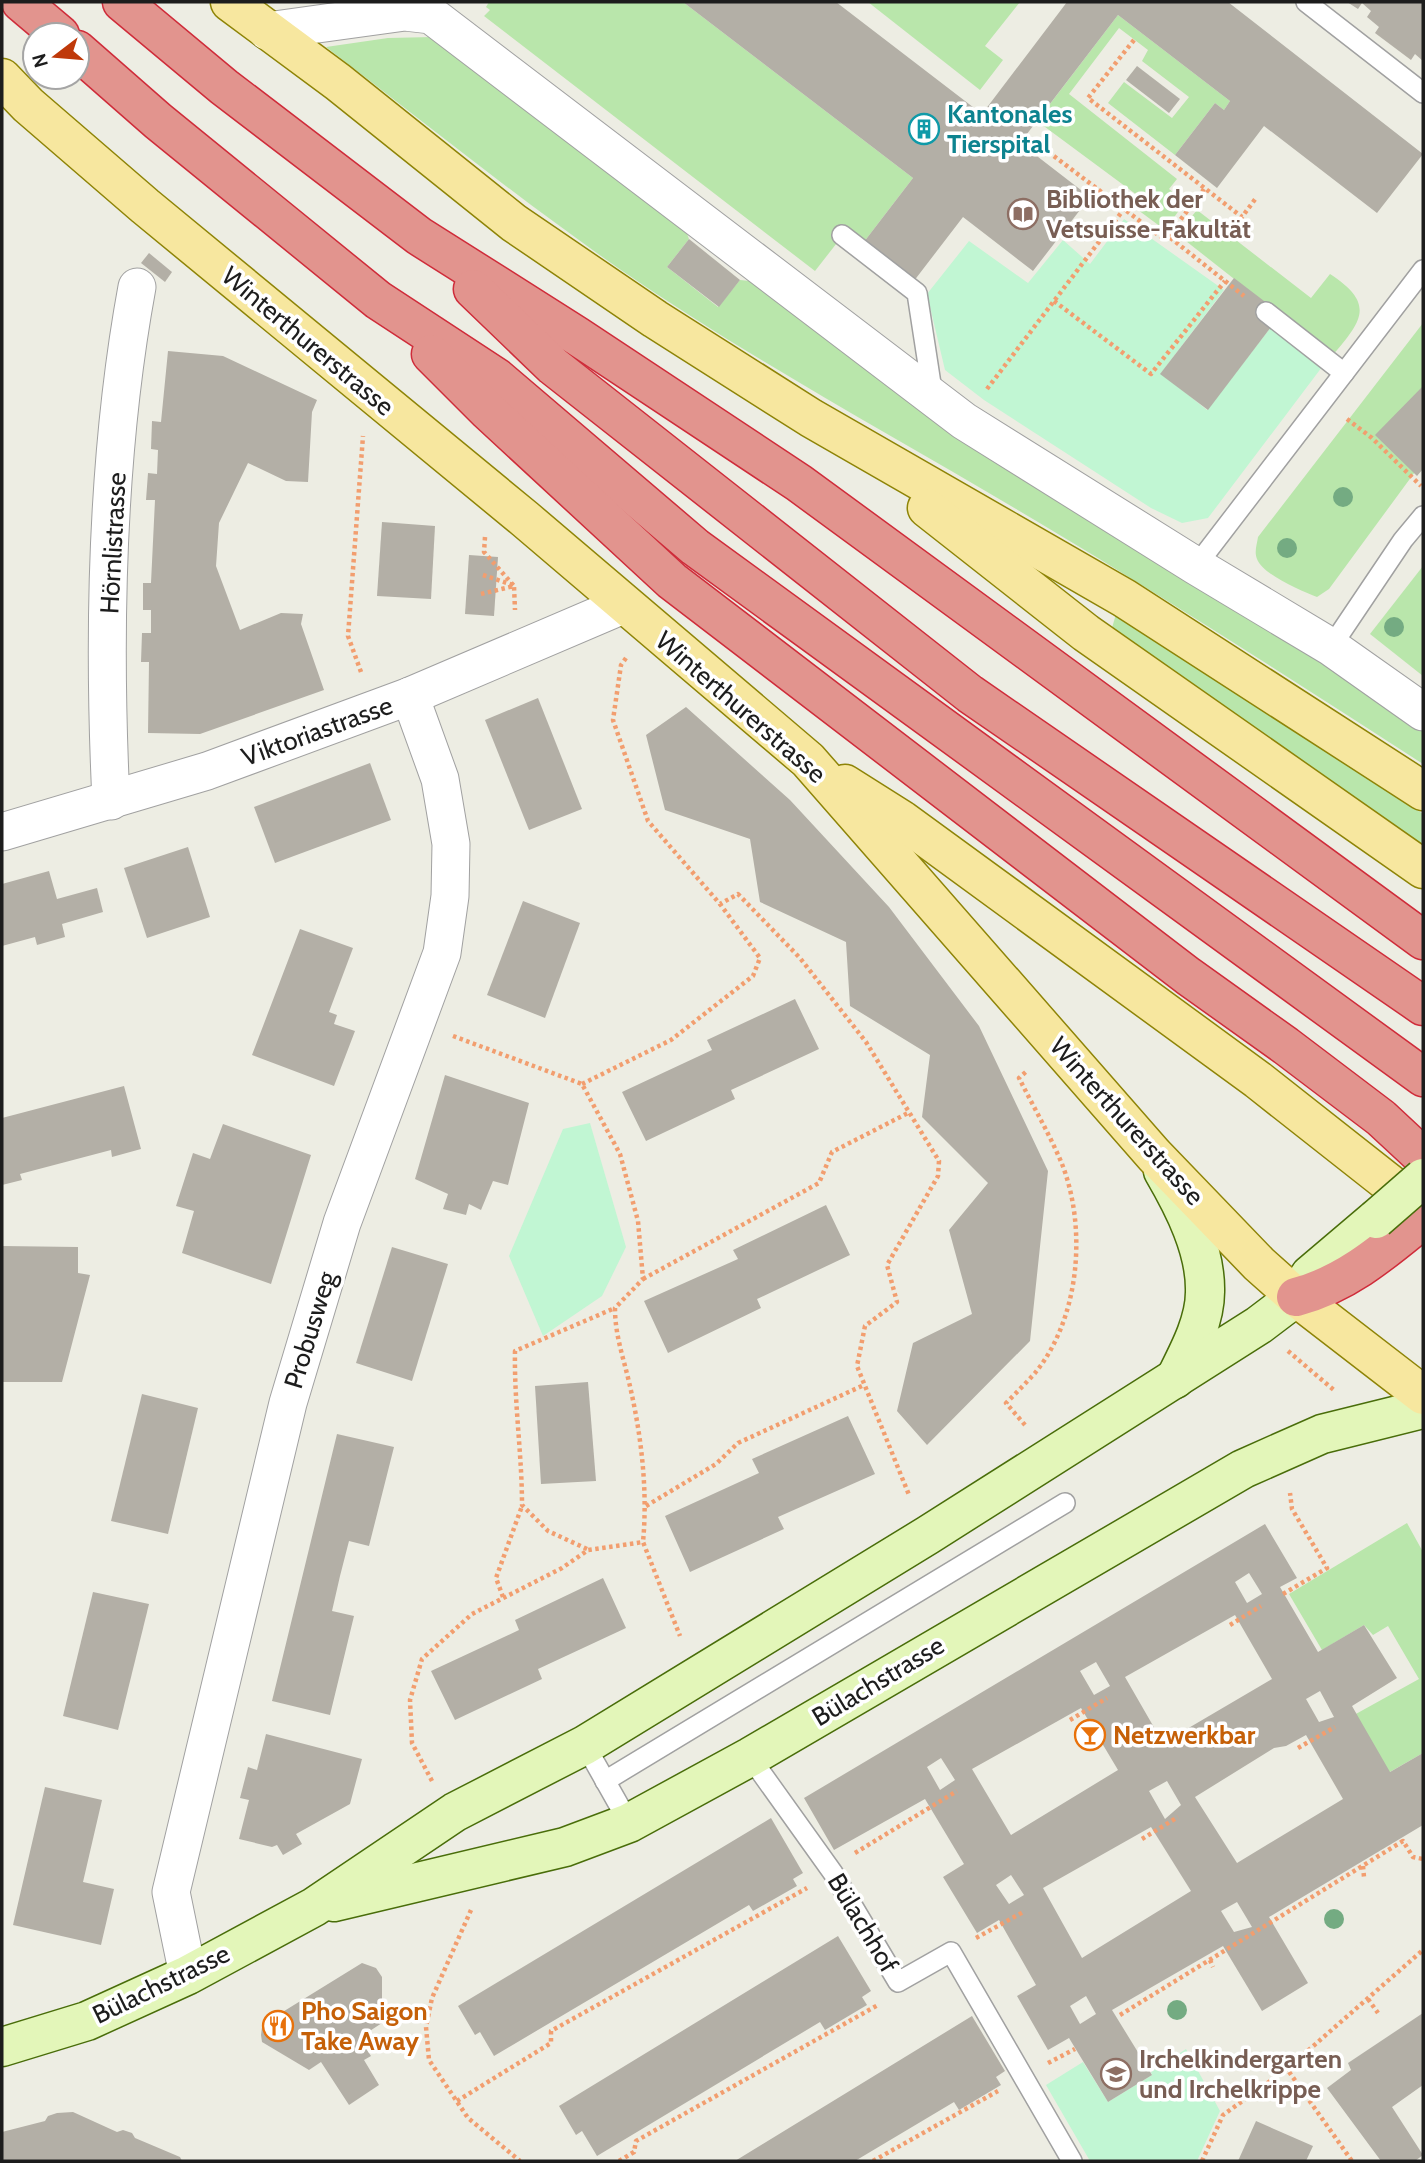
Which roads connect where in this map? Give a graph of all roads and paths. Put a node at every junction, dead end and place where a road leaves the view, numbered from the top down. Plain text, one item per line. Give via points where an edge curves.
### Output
1 (22, 2) edge
2 (122, 2) edge
3 (230, 2) edge
4 (1306, 2) edge
5 (436, 8) edge
6 (44, 21) edge
7 (267, 31) junction
8 (1134, 40) dead end
9 (91, 62) edge
10 (2, 78) edge
11 (1423, 93) edge
12 (1026, 135) dead end
13 (1204, 189) junction
14 (1256, 198) dead end
15 (1124, 209) junction
16 (842, 235) dead end
17 (419, 236) junction
18 (1168, 236) junction
19 (1423, 271) edge
20 (1225, 280) junction
21 (137, 288) dead end
22 (378, 300) junction
23 (1054, 301) junction
24 (1266, 312) joint
25 (1344, 373) junction
26 (934, 398) junction
27 (1344, 417) dead end
28 (811, 418) junction
29 (964, 421) junction
30 (363, 439) dead end
31 (1423, 488) edge
32 (1423, 516) edge
33 (485, 538) dead end
34 (1196, 566) junction
35 (483, 575) dead end
36 (514, 586) junction
37 (481, 594) dead end
38 (623, 605) junction
39 (515, 622) dead end
40 (1331, 647) junction
41 (632, 648) dead end
42 (366, 684) dead end
43 (410, 696) junction
44 (1423, 712) edge
45 (808, 760) junction
46 (1423, 791) edge
47 (111, 801) junction
48 (2, 832) edge
49 (1423, 869) edge
50 (719, 904) junction
51 (1423, 940) edge
52 (1423, 1006) edge
53 (418, 1023) junction
54 (1035, 1063) dead end
55 (1423, 1077) edge
56 (582, 1084) junction
57 (908, 1113) junction
58 (1154, 1155) junction
59 (1423, 1157) edge
60 (1423, 1178) edge
61 (1423, 1210) edge
62 (1399, 1226) edge
63 (643, 1279) junction
64 (1296, 1297) junction
65 (615, 1308) junction
66 (1286, 1349) dead end
67 (1175, 1379) junction
68 (864, 1385) junction
69 (1423, 1395) edge
70 (1342, 1397) dead end
71 (1423, 1409) edge
72 (1025, 1425) dead end
73 (909, 1495) dead end
74 (1065, 1503) dead end
75 (522, 1505) junction
76 (646, 1506) junction
77 (1292, 1509) dead end
78 (643, 1542) junction
79 (588, 1550) junction
80 (1283, 1594) dead end
81 (503, 1597) junction
82 (1261, 1606) dead end
83 (1230, 1625) dead end
84 (680, 1636) dead end
85 (1107, 1698) dead end
86 (1070, 1720) dead end
87 (1335, 1727) dead end
88 (585, 1745) junction
89 (1298, 1748) dead end
90 (750, 1757) junction
91 (605, 1781) junction
92 (437, 1789) dead end
93 (957, 1791) dead end
94 (1178, 1817) dead end
95 (629, 1823) junction
96 (1142, 1839) dead end
97 (862, 1849) dead end
98 (1423, 1859) edge
99 (1363, 1866) junction
100 (833, 1873) junction
101 (1364, 1877) dead end
102 (473, 1903) dead end
103 (314, 1907) junction
104 (1025, 1910) dead end
105 (994, 1928) dead end
106 (1423, 1950) edge
107 (1210, 1960) junction
108 (1213, 1967) dead end
109 (188, 1975) junction
110 (898, 1982) junction
111 (1368, 1999) junction
112 (1378, 2013) dead end
113 (1120, 2015) dead end
114 (2, 2047) edge
115 (1287, 2069) junction
116 (1023, 2077) junction
117 (457, 2101) junction
118 (520, 2161) edge
119 (619, 2161) edge
120 (873, 2161) edge
121 (1072, 2161) edge
122 (1202, 2161) edge
123 (1352, 2161) edge

1 - 6 highway
2 - 17 highway via 224,87
3 - 7 main road
4 - 11 lane
5 - 7 street
5 - 26 street
7 - 28 main road via 514,223
8 - 13 path via 1088,98
9 - 22 highway
10 - 38 main road, Winterthurerstrasse via 145,206
12 - 15 path
13 - 14 path via 1242,217
13 - 18 path
15 - 18 path via 1165,240
15 - 23 path
16 - 26 lane via 917,293
17 - 51 highway via 799,483
17 - 52 highway via 553,366 970,694
18 - 20 path
19 - 25 lane
20 - 23 path via 1151,374
20 - 24 path
21 - 47 street, Hörnlistrasse via 127,340 109,607
22 - 55 highway via 498,378 695,547
22 - 59 highway via 488,411 672,581 1166,959 1286,1045 1381,1118
23 - 29 path
24 - 25 lane
25 - 34 lane
26 - 29 street
27 - 31 path
28 - 46 main road via 1124,598
28 - 49 main road via 1086,633
29 - 34 street
30 - 42 path via 348,636
32 - 40 lane
33 - 36 path via 484,552
34 - 40 street
35 - 36 path
36 - 37 path
36 - 39 path
38 - 43 street, Viktoriastrasse
38 - 45 main road, Winterthurerstrasse
40 - 44 street
41 - 50 path via 621,665 613,720 648,821
43 - 47 street, Viktoriastrasse via 207,771
43 - 53 street, Probusweg via 440,779 451,844 442,953
45 - 58 main road, Winterthurerstrasse
45 - 61 main road via 902,820 1258,1080
47 - 48 street, Viktoriastrasse
50 - 56 path via 760,958 753,976 671,1040
50 - 57 path via 738,894 800,958 866,1042
53 - 56 path
53 - 109 street, Probusweg via 342,1223 288,1403 171,1892
54 - 72 path via 1019,1078 1062,1164 1074,1205 1077,1241 1073,1284 1059,1333 1037,1371 1006,1404
56 - 63 path via 620,1154 638,1221
57 - 63 path via 832,1152 820,1183
57 - 68 path via 939,1161 938,1176 887,1265 897,1302 866,1326 857,1366
58 - 64 main road, Winterthurerstrasse
58 - 67 street via 1180,1199 1199,1250 1206,1294 1194,1341
60 - 62 street, Bülachstrasse, bridge
62 - 64 street, Bülachstrasse via 1310,1275
63 - 65 path
64 - 67 street, Bülachstrasse
64 - 69 main road, Winterthurerstrasse
65 - 75 path via 515,1351
65 - 76 path via 615,1334 629,1383
66 - 70 path
67 - 88 street, Bülachstrasse
68 - 73 path
68 - 76 path via 738,1443 716,1464
71 - 90 street, Bülachstrasse via 1322,1434 1242,1469
74 - 91 lane
75 - 79 path via 548,1531
75 - 81 path via 496,1578
76 - 78 path
77 - 80 path via 1326,1569
78 - 79 path
78 - 84 path
79 - 81 path
81 - 92 path via 472,1614 422,1659 410,1700 412,1744
82 - 83 path
85 - 86 path
87 - 89 path
88 - 91 lane
88 - 103 street, Bülachstrasse via 455,1812
90 - 95 street, Bülachstrasse
90 - 100 lane, Bülachhof
91 - 95 lane
93 - 97 path
94 - 96 path
95 - 103 street, Bülachstrasse via 565,1847
98 - 99 path via 1413,1857 1404,1841
99 - 101 path
99 - 107 path
100 - 110 lane, Bülachhof
100 - 117 path via 551,2031 551,2043
102 - 117 path via 432,1998 426,2027 429,2060
103 - 109 street, Bülachstrasse
104 - 105 path
106 - 111 path
107 - 108 path
107 - 113 path
109 - 114 street, Bülachstrasse via 87,2021
110 - 116 lane, Bülachhof via 951,1952
110 - 119 path via 903,1991 636,2141 634,2152
111 - 112 path
111 - 115 path
115 - 122 path via 1223,2115
115 - 123 path
116 - 120 path
116 - 121 lane, Bülachhof
117 - 118 path via 468,2118

